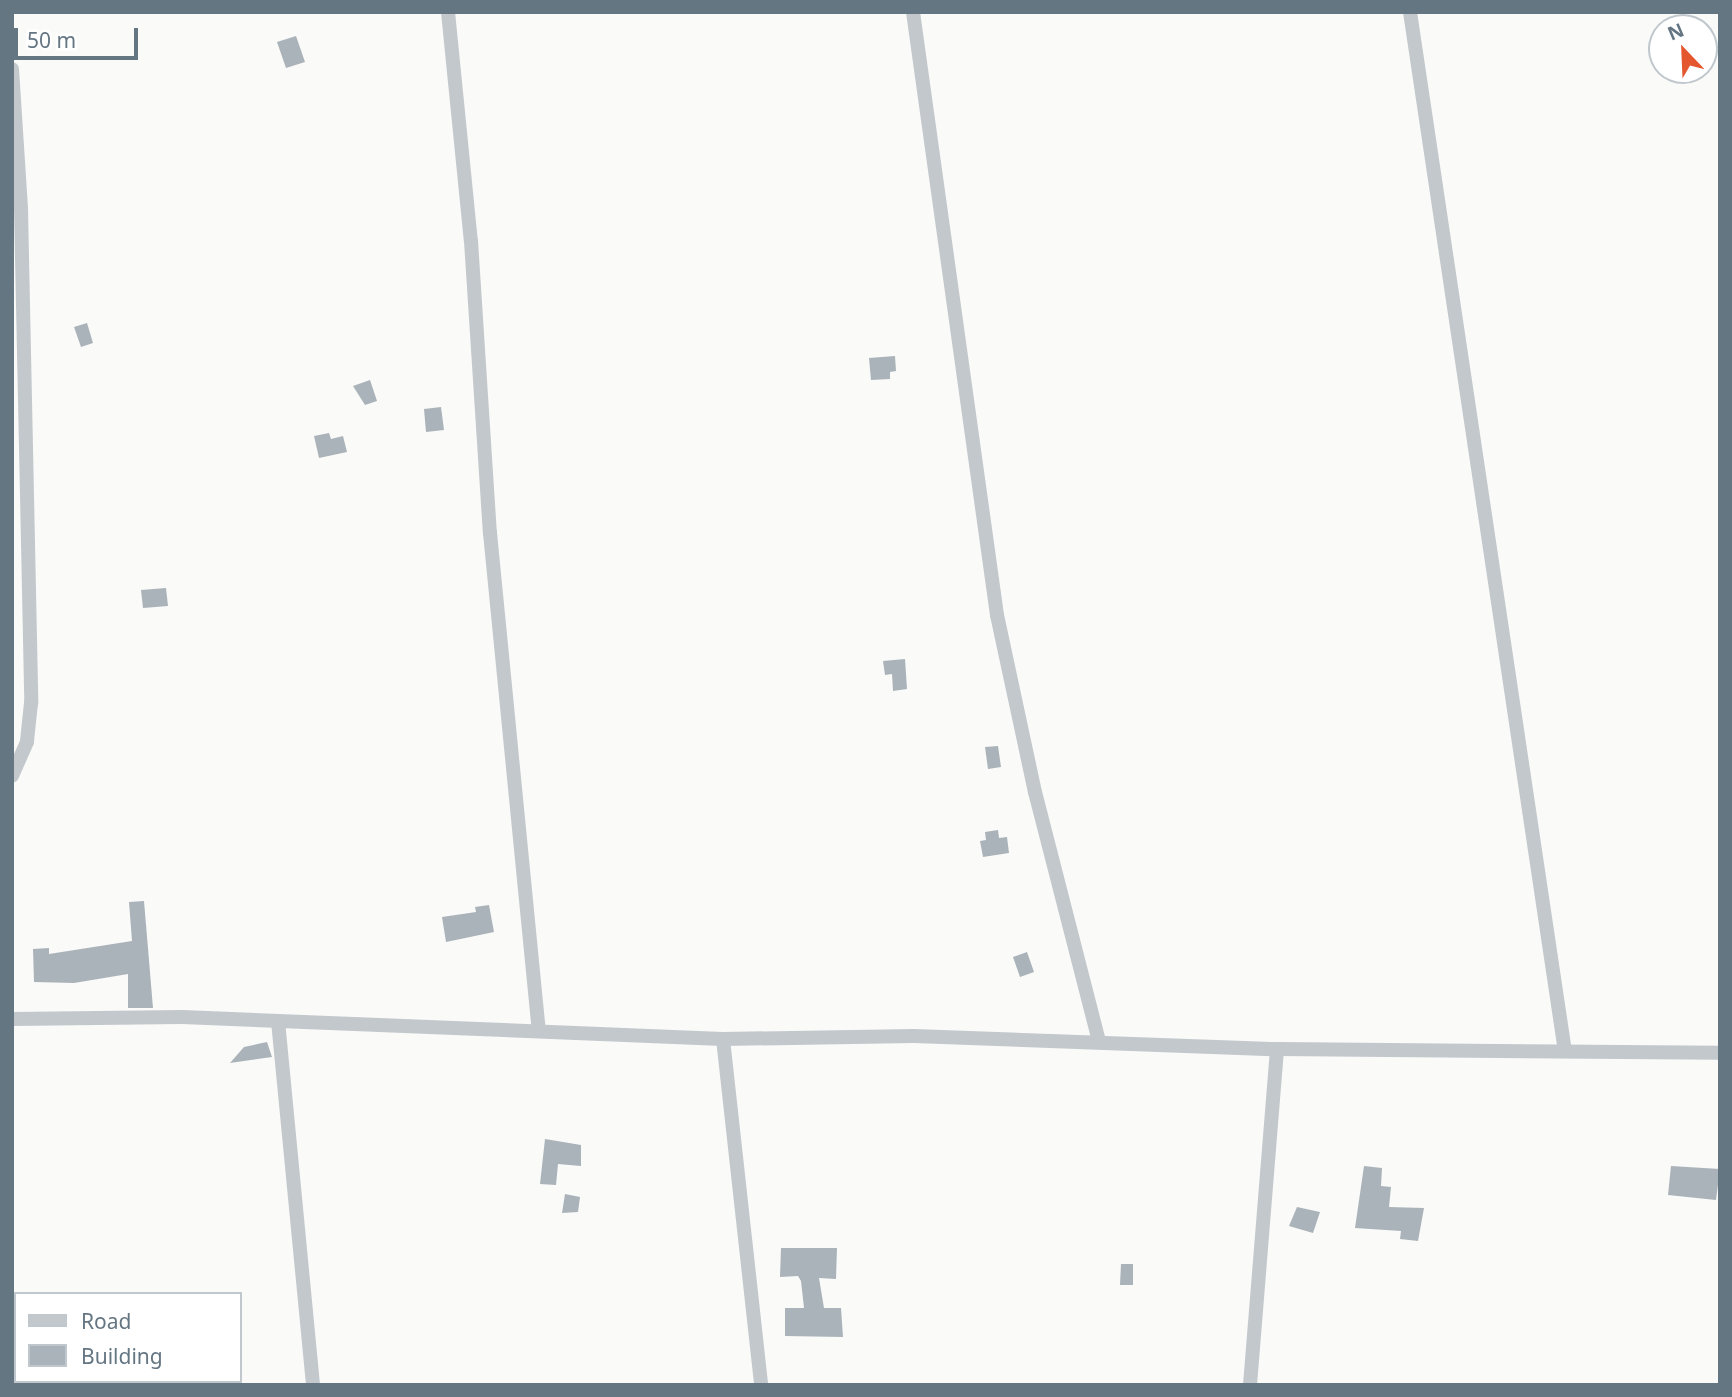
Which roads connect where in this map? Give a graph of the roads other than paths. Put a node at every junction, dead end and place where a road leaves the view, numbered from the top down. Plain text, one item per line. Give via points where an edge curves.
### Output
1 (448, 12) edge
2 (913, 12) edge
3 (1410, 12) edge
4 (12, 69) edge
5 (12, 776) edge
6 (12, 1019) edge
7 (278, 1021) junction
8 (539, 1030) junction
9 (723, 1039) junction
10 (1099, 1042) junction
11 (1277, 1049) junction
12 (1564, 1051) junction
13 (1720, 1053) edge
14 (313, 1385) edge
15 (761, 1385) edge
16 (1250, 1385) edge

1 - 8 street via 471,241 491,533
2 - 10 street via 992,592 1020,727
3 - 12 street
4 - 5 street via 21,209 31,703 27,743
6 - 7 street
7 - 8 street
7 - 14 street
8 - 9 street
9 - 10 street via 914,1036
9 - 15 street
10 - 11 street
11 - 12 street
11 - 16 street
12 - 13 street

